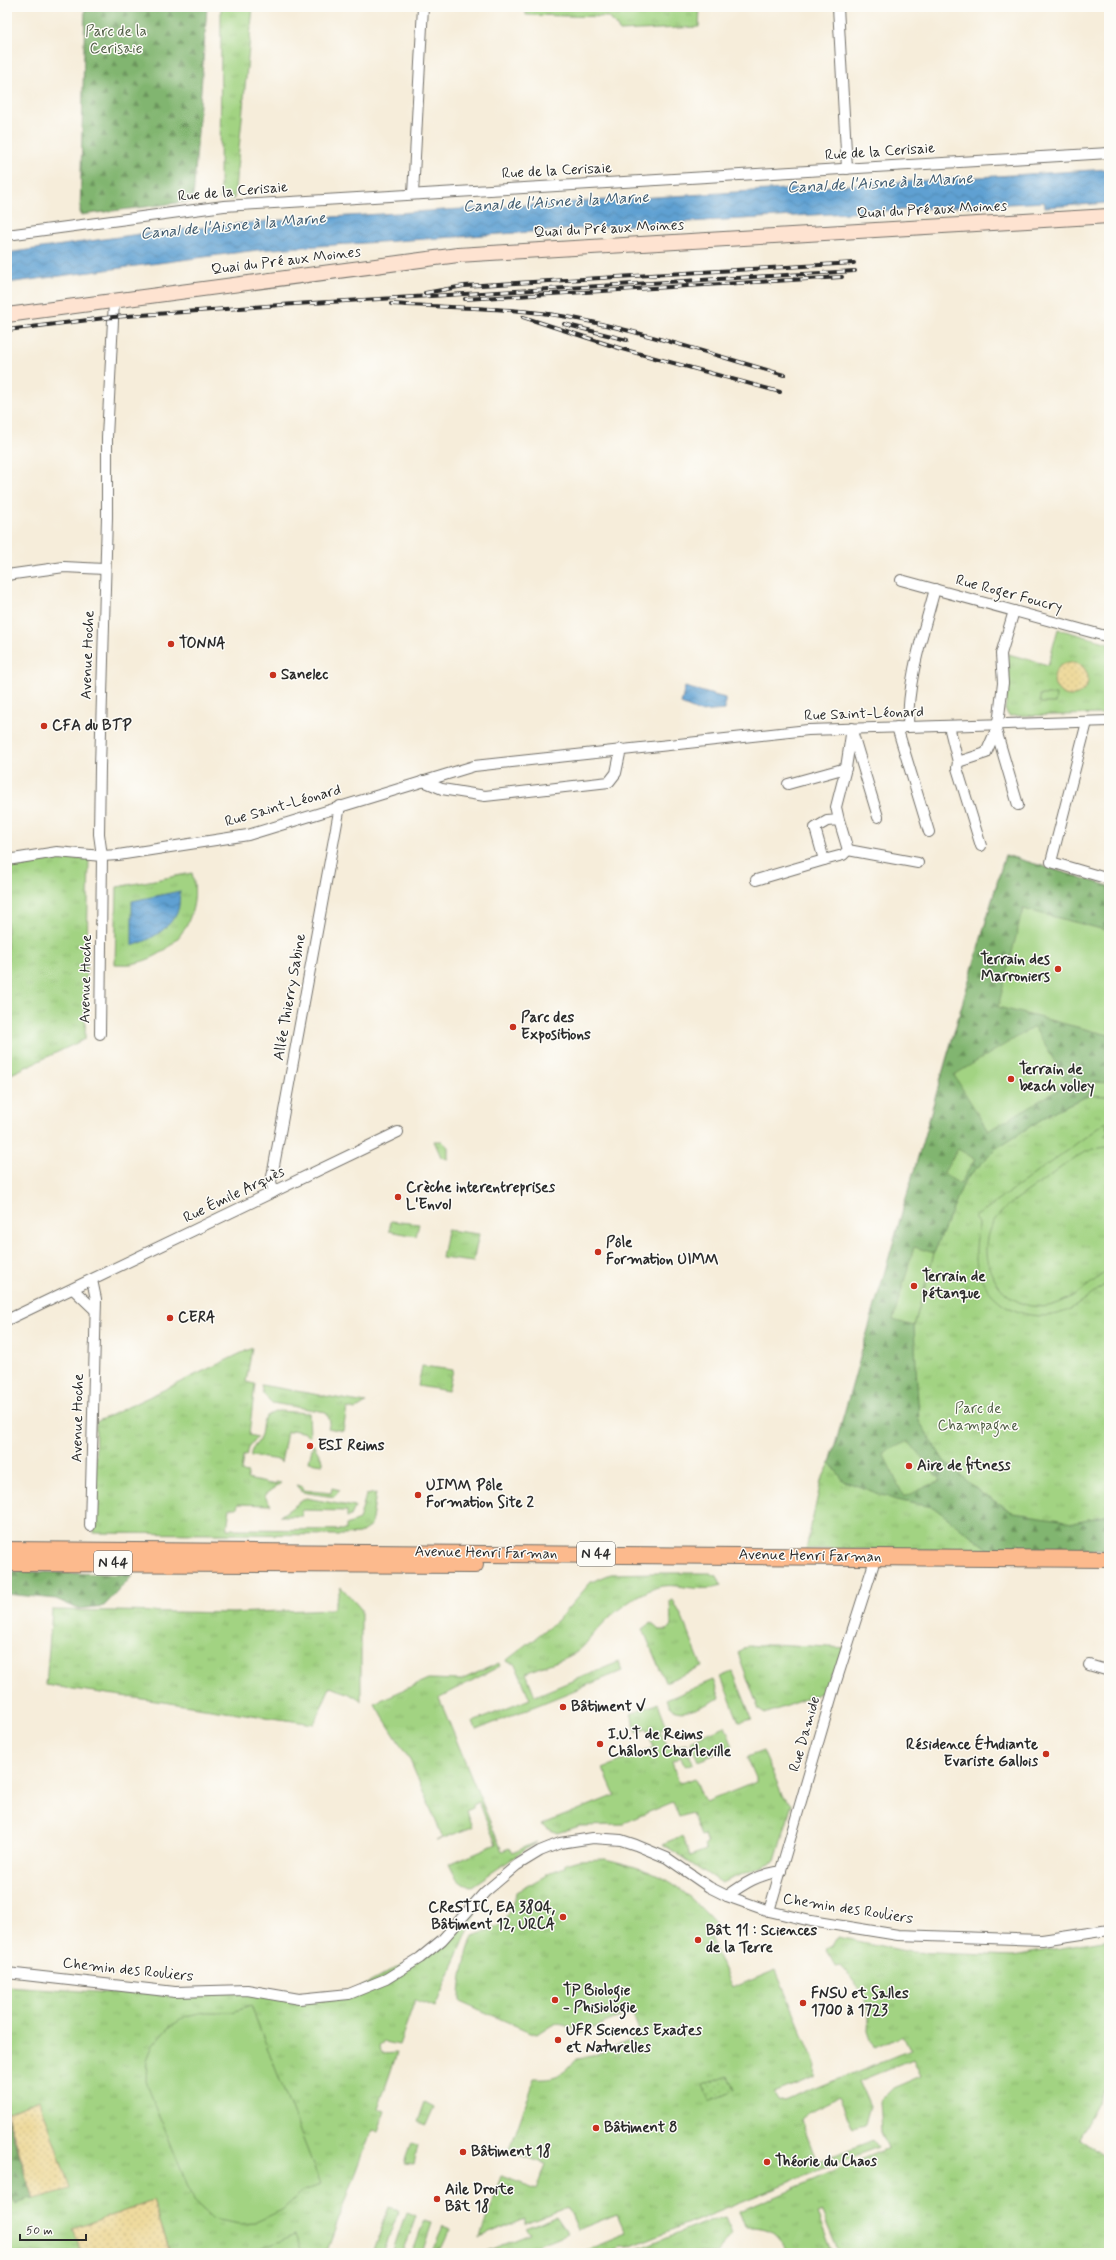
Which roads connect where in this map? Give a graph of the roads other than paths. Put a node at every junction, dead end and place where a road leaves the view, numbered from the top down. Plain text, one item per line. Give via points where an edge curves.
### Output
1 (423, 7) edge
2 (838, 7) edge
3 (1109, 153) edge
4 (847, 169) junction
5 (413, 194) junction
6 (1109, 216) edge
7 (7, 235) edge
8 (114, 301) junction
9 (7, 315) edge
10 (104, 569) junction
11 (7, 575) edge
12 (901, 580) dead end
13 (935, 589) junction
14 (1014, 611) junction
15 (1109, 637) edge
16 (1109, 721) edge
17 (1087, 722) junction
18 (949, 726) junction
19 (897, 727) junction
20 (908, 727) junction
21 (996, 727) junction
22 (852, 728) junction
23 (621, 749) junction
24 (958, 762) junction
25 (846, 768) junction
26 (423, 781) junction
27 (788, 784) dead end
28 (1018, 805) dead end
29 (340, 806) junction
30 (878, 817) dead end
31 (839, 820) junction
32 (929, 832) dead end
33 (981, 846) dead end
34 (848, 850) junction
35 (102, 856) junction
36 (7, 860) edge
37 (824, 860) junction
38 (918, 863) dead end
39 (1109, 879) edge
40 (756, 880) dead end
41 (100, 1034) dead end
42 (398, 1132) dead end
43 (274, 1192) junction
44 (87, 1282) junction
45 (73, 1289) junction
46 (95, 1310) junction
47 (7, 1320) edge
48 (90, 1526) dead end
49 (7, 1550) edge
50 (1109, 1559) edge
51 (7, 1563) edge
52 (873, 1566) junction
53 (1109, 1567) edge
54 (1090, 1665) dead end
55 (1109, 1671) edge
56 (780, 1871) junction
57 (727, 1896) junction
58 (769, 1912) junction
59 (1109, 1930) edge
60 (7, 1973) edge

1 - 5 street
2 - 4 street
3 - 4 street, Rue de la Cerisaie
4 - 5 street, Rue de la Cerisaie
5 - 7 street, Rue de la Cerisaie via 224,206
6 - 8 street, Quai du Pré aux Moines via 458,256
8 - 9 street, Quai du Pré aux Moines
8 - 10 street, Avenue Hoche via 109,374
10 - 11 street via 64,567
10 - 35 street, Avenue Hoche via 99,834
12 - 13 street, Rue Roger Foucry
13 - 14 street, Rue Roger Foucry
13 - 20 street via 914,664 908,698
14 - 15 street, Rue Roger Foucry
14 - 21 street via 1001,654 1003,683
16 - 17 street, Rue Saint-Léonard
17 - 21 street, Rue Saint-Léonard
17 - 39 street via 1051,862
18 - 20 street, Rue Saint-Léonard
18 - 21 street, Rue Saint-Léonard
18 - 24 street
19 - 20 street, Rue Saint-Léonard
19 - 22 street, Rue Saint-Léonard
19 - 32 street
21 - 24 street via 986,753
21 - 28 street
22 - 23 street, Rue Saint-Léonard
22 - 25 street
22 - 30 street
23 - 26 street, Rue Saint-Léonard via 474,766
23 - 26 street via 616,773 609,782 485,796 442,790
24 - 33 street via 957,768
25 - 27 street
25 - 31 street via 836,807
26 - 29 street, Rue Saint-Léonard
29 - 35 street, Rue Saint-Léonard via 248,835 118,856
29 - 43 street, Allée Thierry Sabine via 271,1182
31 - 34 street
31 - 37 street via 827,821 815,828
34 - 37 street via 843,855
34 - 38 street
35 - 36 street, Rue Saint-Léonard via 57,852
35 - 41 street, Avenue Hoche
37 - 40 street
42 - 43 street, Rue Émile Arquès
43 - 44 street, Rue Émile Arquès
44 - 45 street, Rue Émile Arquès
44 - 46 street, Avenue Hoche via 96,1299
45 - 46 street
45 - 47 street, Rue Émile Arquès
46 - 48 street, Avenue Hoche
49 - 50 main road, Avenue Henri Farman / N 44
51 - 52 main road, Avenue Henri Farman / N 44
52 - 53 main road, Avenue Henri Farman / N 44
52 - 56 street, Rue Damide
54 - 55 street
56 - 57 street via 748,1880
56 - 58 street, Rue Damide
57 - 58 street, Chemin des Rouliers
57 - 60 street, Chemin des Rouliers via 703,1884 667,1858 621,1840 593,1838 560,1843 517,1864 485,1892 442,1940 420,1958 386,1979 349,1994 299,1999 241,1990 175,1992
58 - 59 street, Chemin des Rouliers via 898,1935 1042,1940

